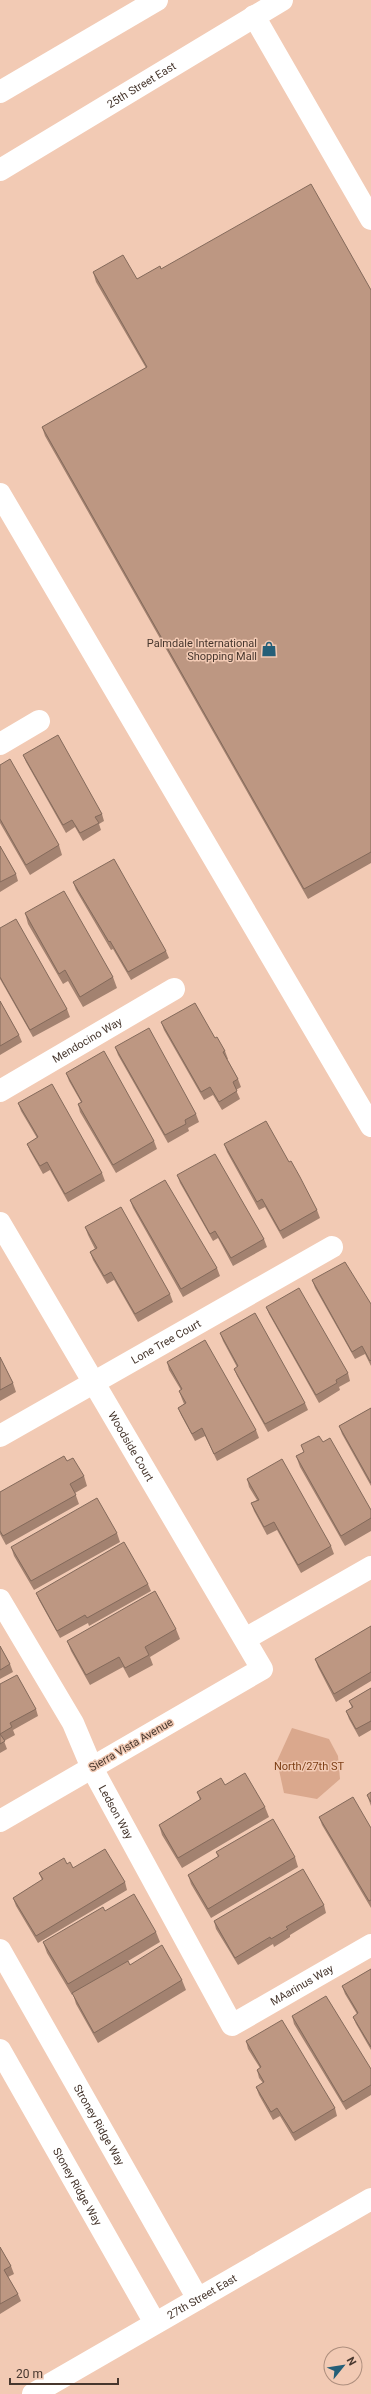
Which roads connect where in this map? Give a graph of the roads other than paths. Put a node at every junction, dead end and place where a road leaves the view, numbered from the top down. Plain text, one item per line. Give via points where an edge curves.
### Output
1 (157, 0) edge
2 (282, 0) edge
3 (254, 16) junction
4 (0, 92) edge
5 (0, 170) edge
6 (371, 219) edge
7 (0, 494) edge
8 (39, 721) dead end
9 (0, 744) edge
10 (174, 989) dead end
11 (0, 1091) edge
12 (371, 1126) edge
13 (0, 1223) edge
14 (332, 1246) dead end
15 (94, 1384) junction
16 (0, 1436) edge
17 (371, 1566) edge
18 (0, 1600) edge
19 (245, 1639) junction
20 (262, 1669) joint
21 (92, 1768) junction
22 (0, 1821) edge
23 (371, 1945) edge
24 (0, 1950) edge
25 (232, 2025) joint
26 (0, 2050) edge
27 (371, 2199) edge
28 (198, 2300) junction
29 (155, 2323) junction
30 (33, 2394) edge

1 - 4 street
2 - 3 street, 25th Street East
3 - 5 street, 25th Street East
3 - 6 street
7 - 12 street
8 - 9 street
10 - 11 street, Mendocino Way
13 - 15 street, Woodside Court
14 - 15 street, Lone Tree Court
15 - 16 street, Lone Tree Court
15 - 19 street, Woodside Court
17 - 19 street
18 - 21 street, Ledson Way via 73,1723
19 - 20 street, Woodside Court
20 - 21 street, Sierra Vista Avenue
21 - 22 street, Sierra Vista Avenue
21 - 25 street, Ledson Way
23 - 25 street, MAarinus Way
24 - 28 street, Stroney Ridge Way
26 - 29 street, Stoney Ridge Way
27 - 28 street, 27th Street East
28 - 29 street, 27th Street East
29 - 30 street, 27th Street East

